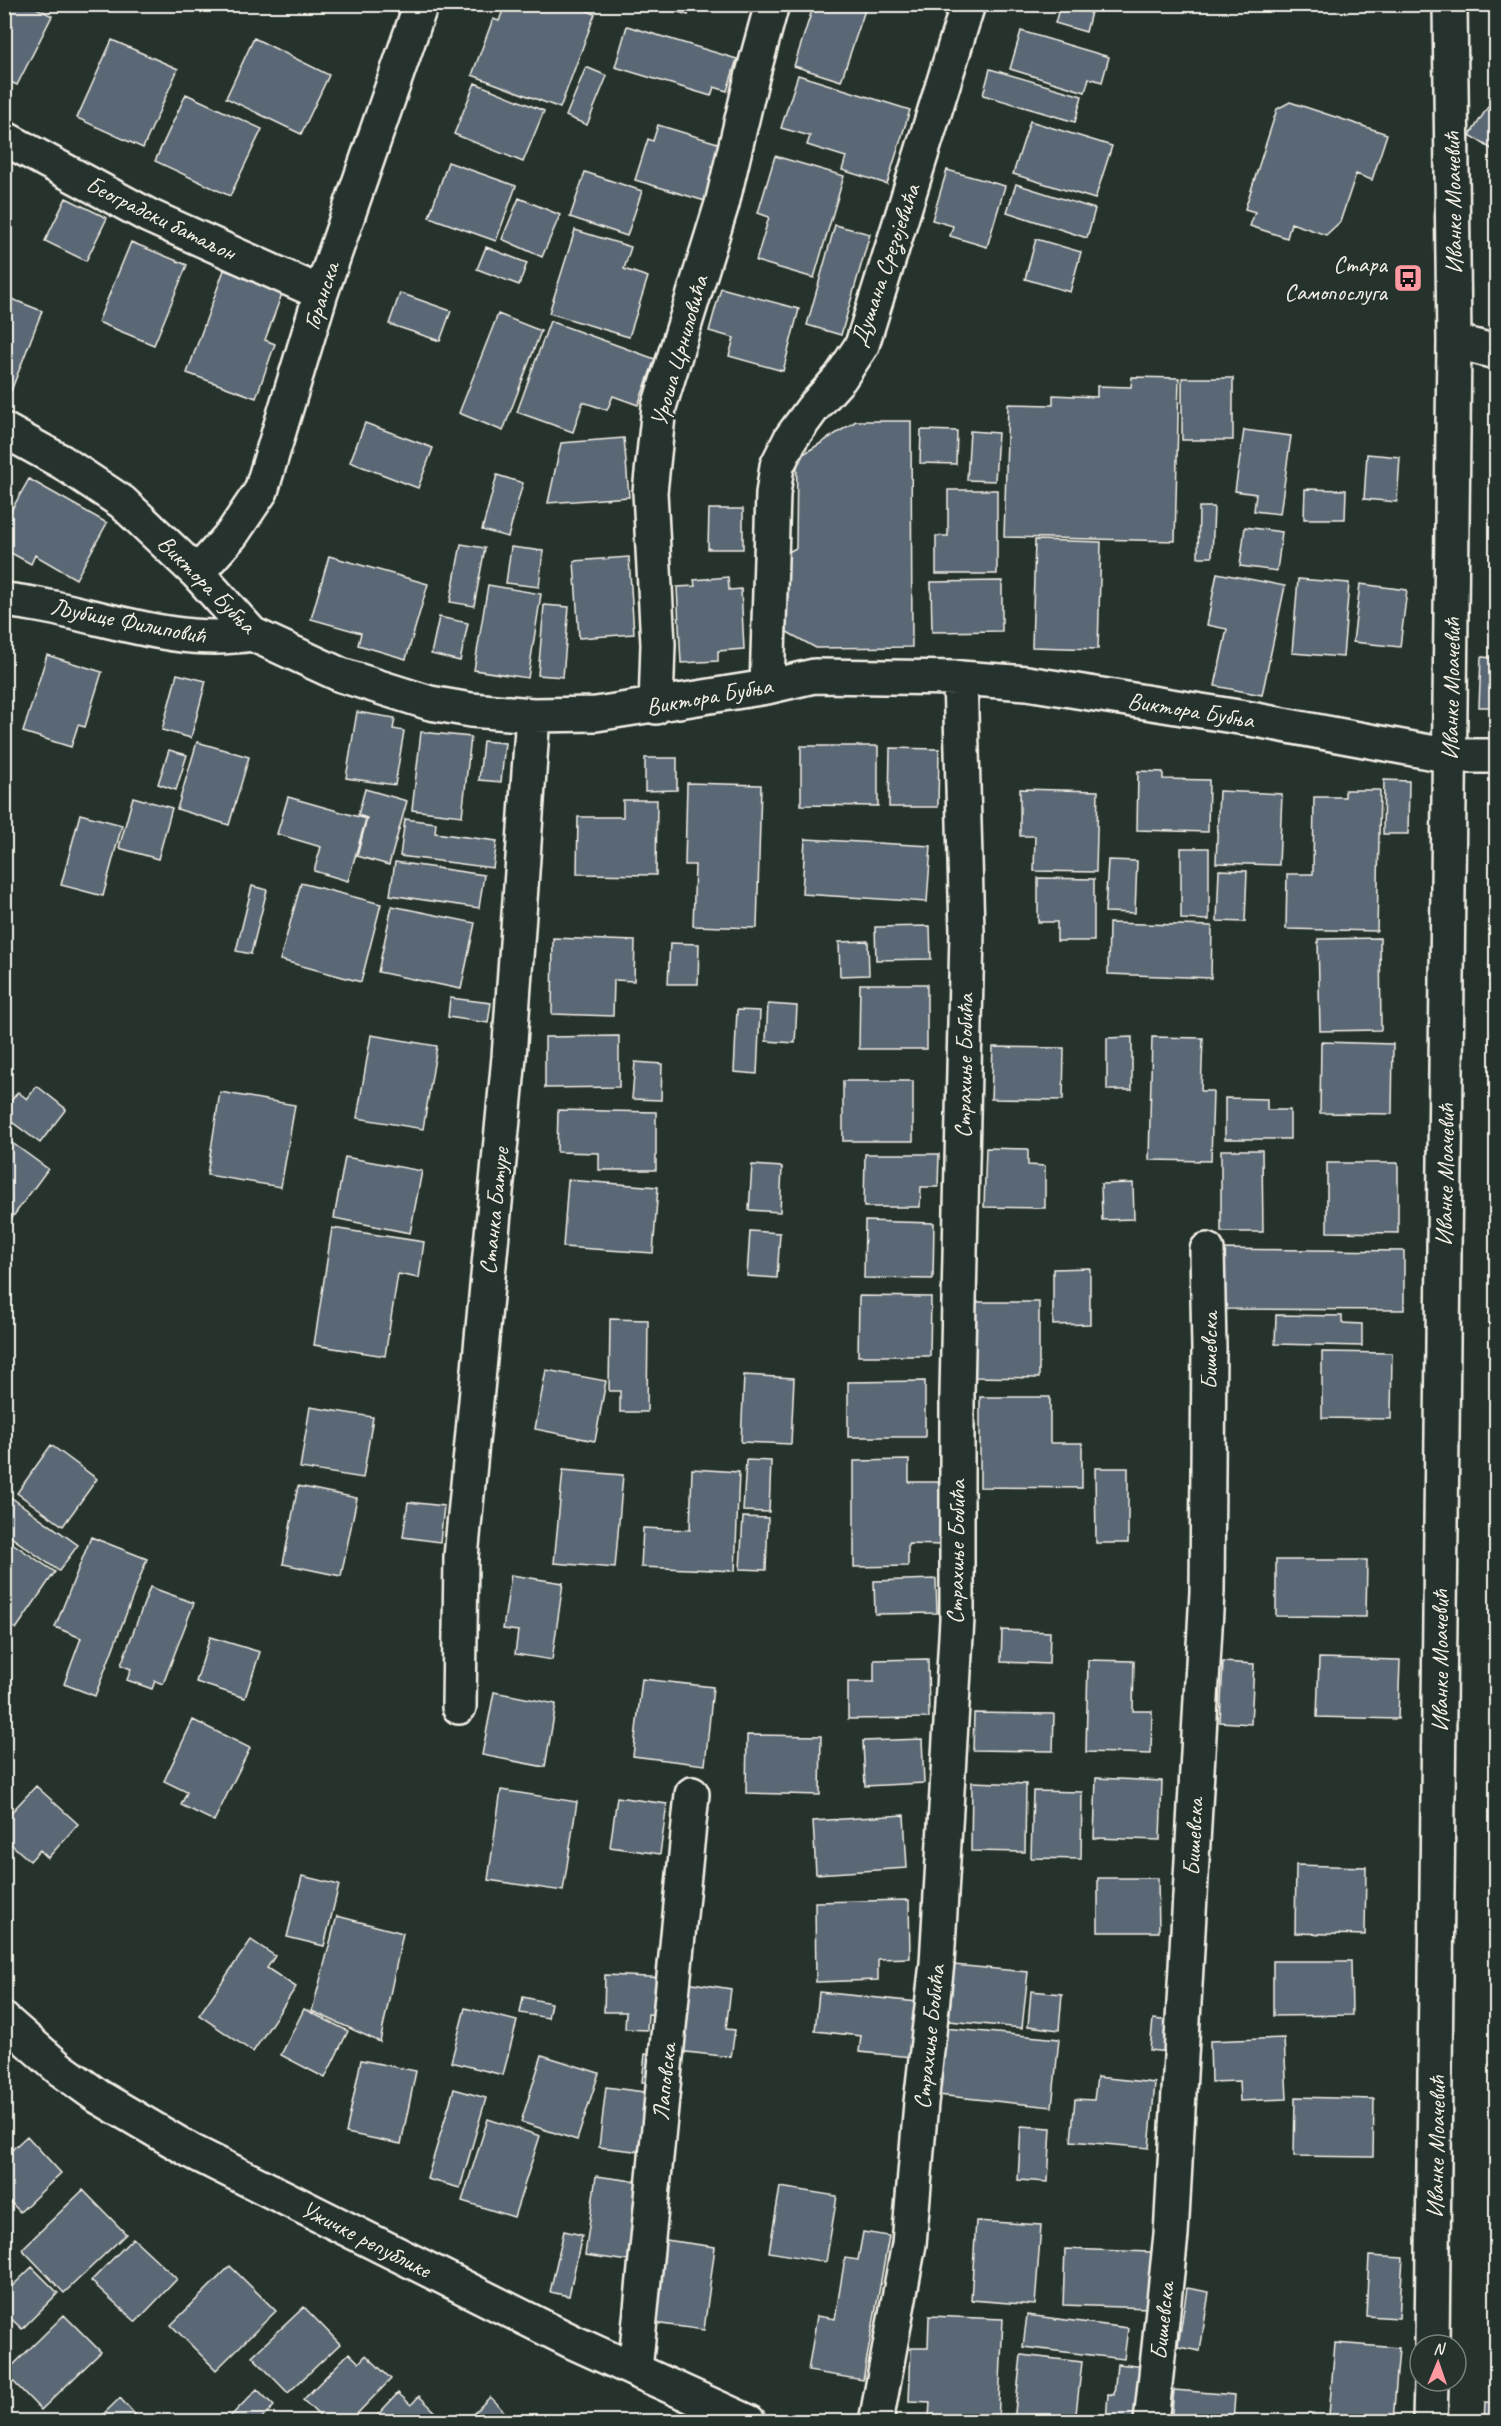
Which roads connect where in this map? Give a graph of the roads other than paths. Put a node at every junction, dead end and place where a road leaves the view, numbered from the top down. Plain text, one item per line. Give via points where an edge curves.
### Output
1 (421, 4) edge
2 (772, 4) edge
3 (968, 4) edge
4 (1450, 4) edge
5 (4, 138) edge
6 (321, 293) junction
7 (1454, 341) junction
8 (1497, 352) edge
9 (4, 430) edge
10 (197, 573) junction
11 (4, 600) edge
12 (252, 634) junction
13 (960, 678) junction
14 (767, 687) junction
15 (656, 706) junction
16 (532, 715) junction
17 (1451, 756) junction
18 (1497, 756) edge
19 (1207, 1250) dead end
20 (459, 1707) dead end
21 (692, 1794) dead end
22 (4, 2020) edge
23 (1432, 2333) edge
24 (635, 2370) junction
25 (1431, 2393) edge
26 (749, 2421) edge
27 (876, 2421) edge
28 (1151, 2421) edge
29 (1430, 2421) edge

1 - 6 street, Горанска
2 - 15 street, Уроша Црниловића via 750,81 723,204 658,407 650,492 658,644
3 - 14 street, Душана Срезојевића via 862,345 791,438 777,466
4 - 7 street, Иванке Моачевић
5 - 6 street, Београдски батаљон via 149,216
6 - 10 street, Горанска via 261,491
7 - 8 street
7 - 17 street, Иванке Моачевић
9 - 10 street, Виктора Бубња via 122,502
10 - 12 street, Виктора Бубња
11 - 12 street, Љубице Филиповић via 32,602 117,624 192,637
12 - 16 street, Виктора Бубња via 341,675 388,691 471,710
13 - 14 street, Виктора Бубња via 814,676
13 - 17 street, Виктора Бубња via 1050,687
13 - 27 street, Страхиње Бобића via 967,931 957,1394 957,1620 938,1963 909,2244
14 - 15 street, Виктора Бубња
15 - 16 street, Виктора Бубња via 596,714
16 - 20 street, Станка Батуре via 509,1057 461,1557
17 - 18 street, Виктора Бубња
17 - 23 street, Иванке Моачевић
19 - 28 street, Бишевска via 1207,1592 1171,2235
21 - 24 street, Лаповска
22 - 24 street, Ужичке републике via 60,2069 191,2151 388,2252
24 - 26 street, Ужичке републике
25 - 29 street

